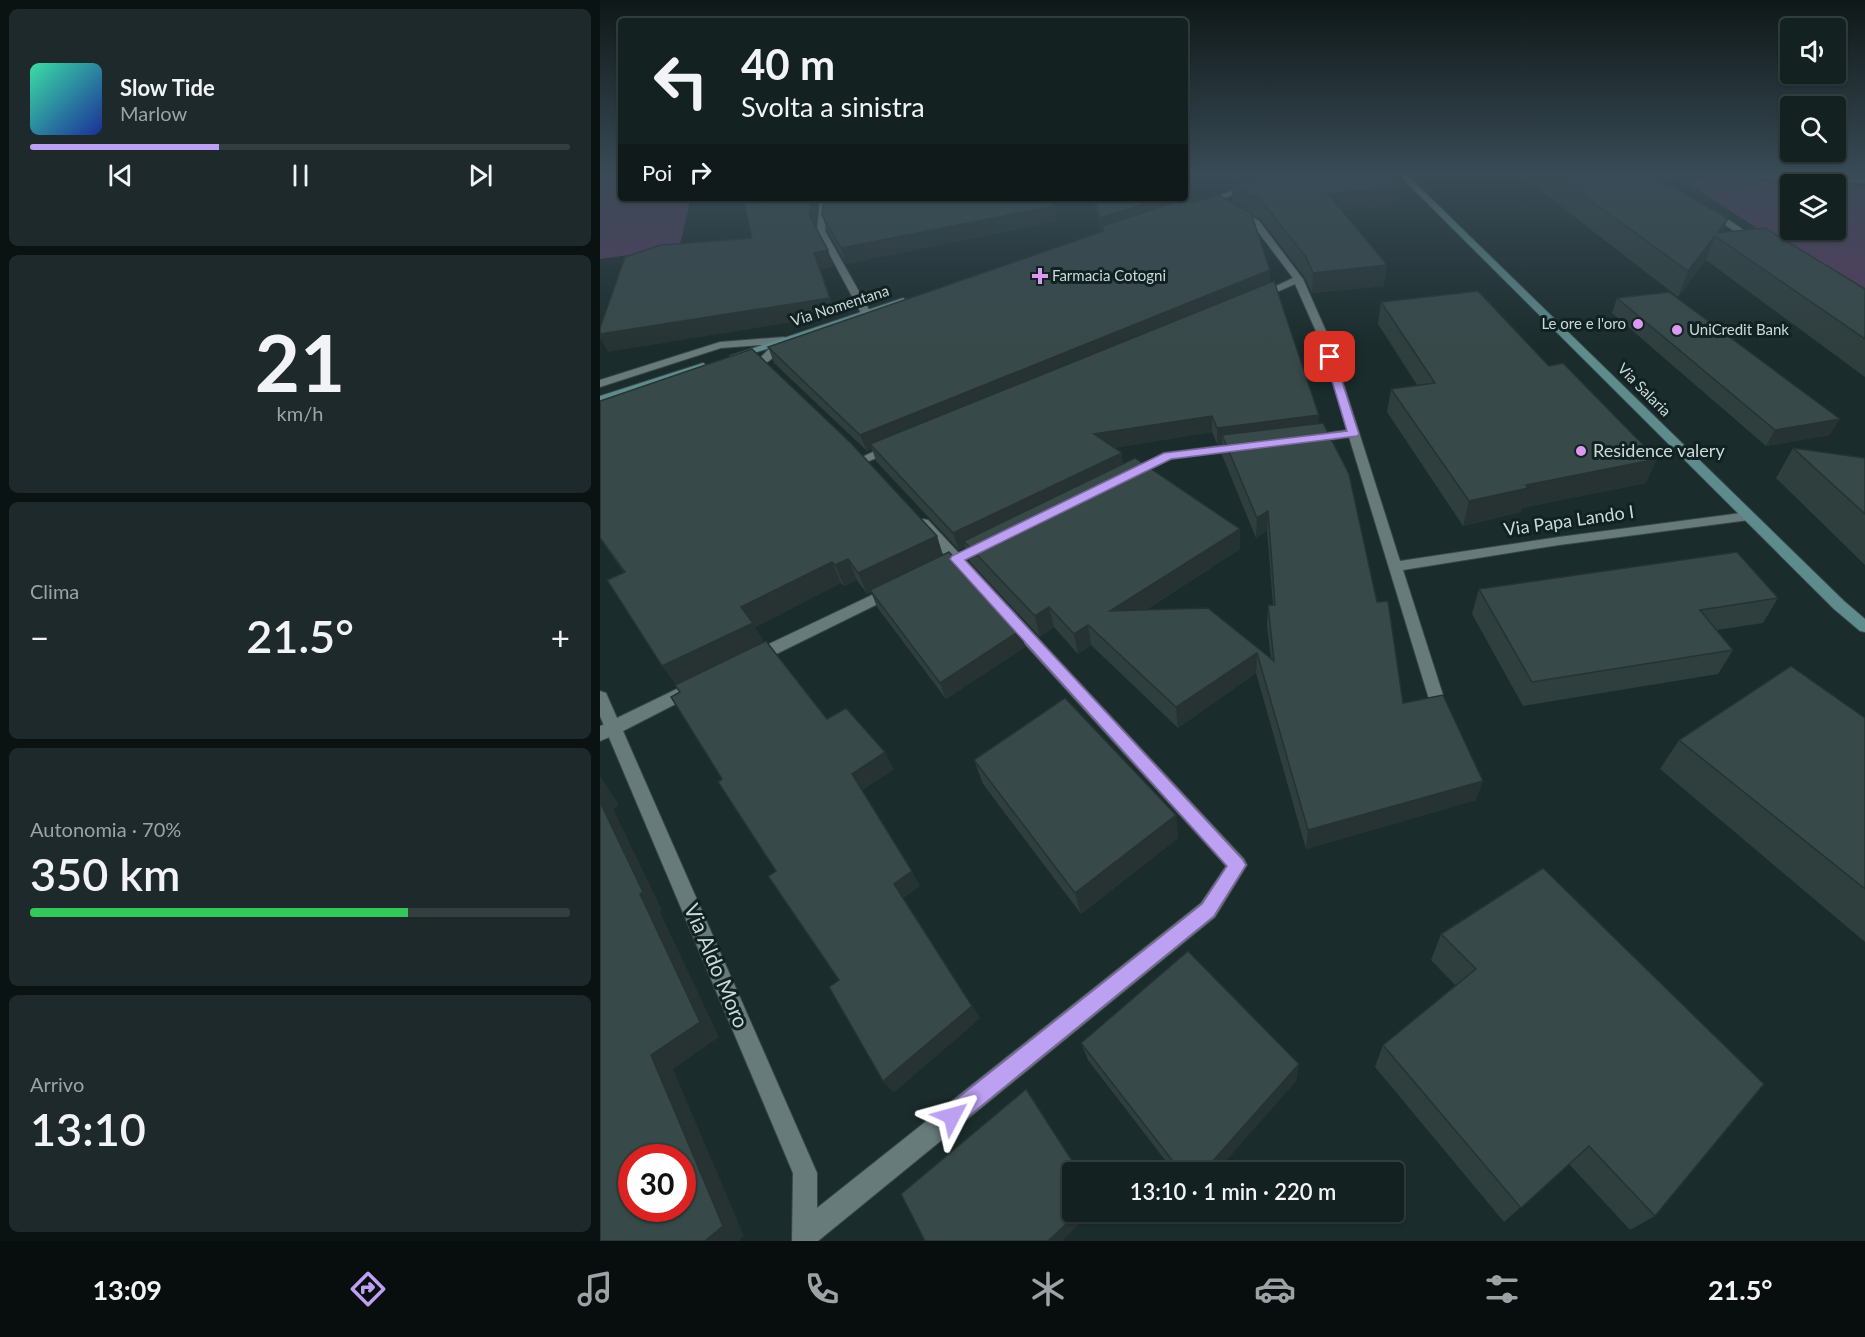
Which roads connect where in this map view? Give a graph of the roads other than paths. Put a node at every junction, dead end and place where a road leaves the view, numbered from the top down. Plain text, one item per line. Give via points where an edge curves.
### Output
1 (822, 232) edge
2 (1263, 232) edge
3 (1461, 232) edge
4 (1742, 232) edge
5 (1767, 248) edge
6 (1298, 279) junction
7 (911, 298) edge
8 (1244, 303) edge
9 (866, 313) junction
10 (784, 340) junction
11 (730, 372) edge
12 (600, 384) edge
13 (600, 400) edge
14 (1354, 434) junction
15 (1296, 440) edge
16 (907, 441) edge
17 (1249, 446) edge
18 (864, 459) edge
19 (1115, 482) edge
20 (910, 509) edge
21 (1749, 516) junction
22 (1395, 567) junction
23 (903, 585) edge
24 (1865, 627) edge
25 (742, 664) edge
26 (699, 685) edge
27 (1435, 695) edge
28 (600, 697) edge
29 (607, 731) edge
30 (805, 1237) edge

1 - 9 street
2 - 6 street
3 - 21 main road, Via Salaria
4 - 5 street
6 - 8 street
6 - 14 street via 1324,338
7 - 9 main road, Via Nomentana
9 - 10 main road, Via Nomentana
10 - 11 street via 767,365
10 - 12 street via 720,345
10 - 13 main road, Via Nomentana
14 - 15 street
14 - 22 street
16 - 18 street
17 - 19 street via 1168,456
20 - 30 street via 1237,865 1208,910
21 - 22 street, Via Papa Lando I
21 - 24 main road, Via Salaria
22 - 27 street
23 - 25 street
26 - 29 street
28 - 29 street, Via Aldo Moro
29 - 30 street, Via Aldo Moro via 805,1173

